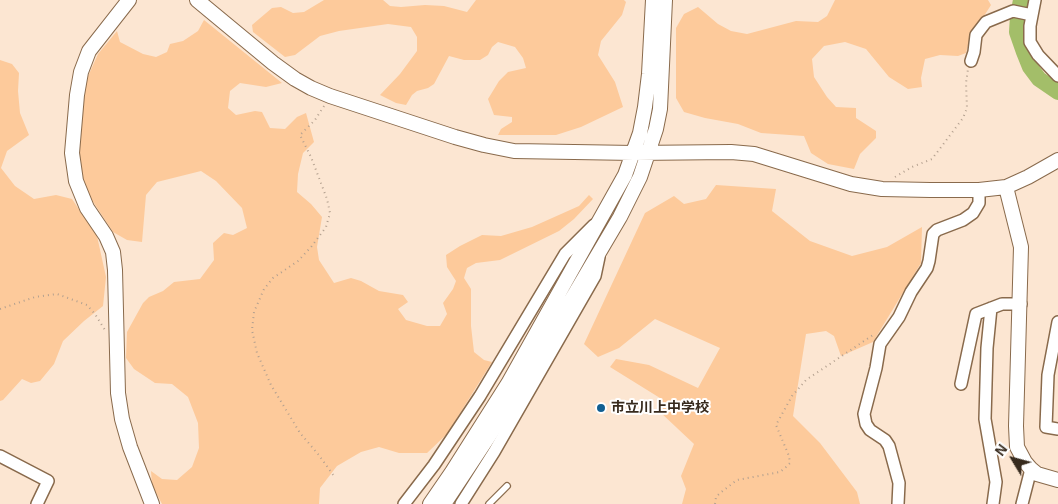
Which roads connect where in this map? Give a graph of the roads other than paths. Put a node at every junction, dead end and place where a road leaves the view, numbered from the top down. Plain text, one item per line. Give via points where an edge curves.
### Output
1 (129, 0) edge
2 (197, 0) edge
3 (653, 0) edge
4 (665, 0) edge
5 (1035, 0) edge
6 (1030, 14) junction
7 (971, 61) road end
8 (1058, 76) edge
9 (634, 153) junction
10 (648, 153) junction
11 (1058, 160) edge
12 (1006, 187) junction
13 (979, 190) junction
14 (602, 218) junction
15 (601, 248) junction
16 (1021, 304) junction
17 (992, 308) junction
18 (1058, 324) edge
19 (1053, 376) edge
20 (961, 384) dead end
21 (1058, 429) edge
22 (0, 456) edge
23 (1032, 469) junction
24 (1058, 480) edge
25 (507, 486) dead end
26 (37, 504) edge
27 (152, 504) edge
28 (404, 504) edge
29 (430, 504) edge
30 (444, 504) edge
31 (460, 504) edge
32 (489, 504) edge
33 (898, 504) edge
34 (993, 504) edge
35 (1022, 504) edge

1 - 27 street via 90,51 81,72 72,153 76,181 87,208 113,252 118,394 130,447
2 - 9 street via 295,79 330,96 455,137 514,151
3 - 9 street via 645,107
4 - 10 street via 660,109
5 - 6 street
6 - 7 street via 1013,11 986,22 976,35
6 - 8 street via 1030,42 1038,56
9 - 10 street
9 - 14 street
10 - 13 street via 754,154 851,184 882,189
10 - 15 street via 640,177
11 - 12 street
12 - 13 street
12 - 16 street via 1021,247
13 - 33 street via 979,203 973,213 933,234 927,268 880,344 864,414 870,430 889,446 899,483
14 - 28 street via 565,254 480,396
14 - 29 street via 509,382
15 - 30 street via 505,412
15 - 31 street via 595,276 494,452
16 - 17 street via 1002,304
16 - 23 street via 1016,426 1018,447
17 - 20 street via 976,314
17 - 34 street via 985,419 996,482
18 - 19 street
19 - 21 street via 1046,426
22 - 26 street via 48,481
23 - 24 street
23 - 35 street
25 - 32 lane

